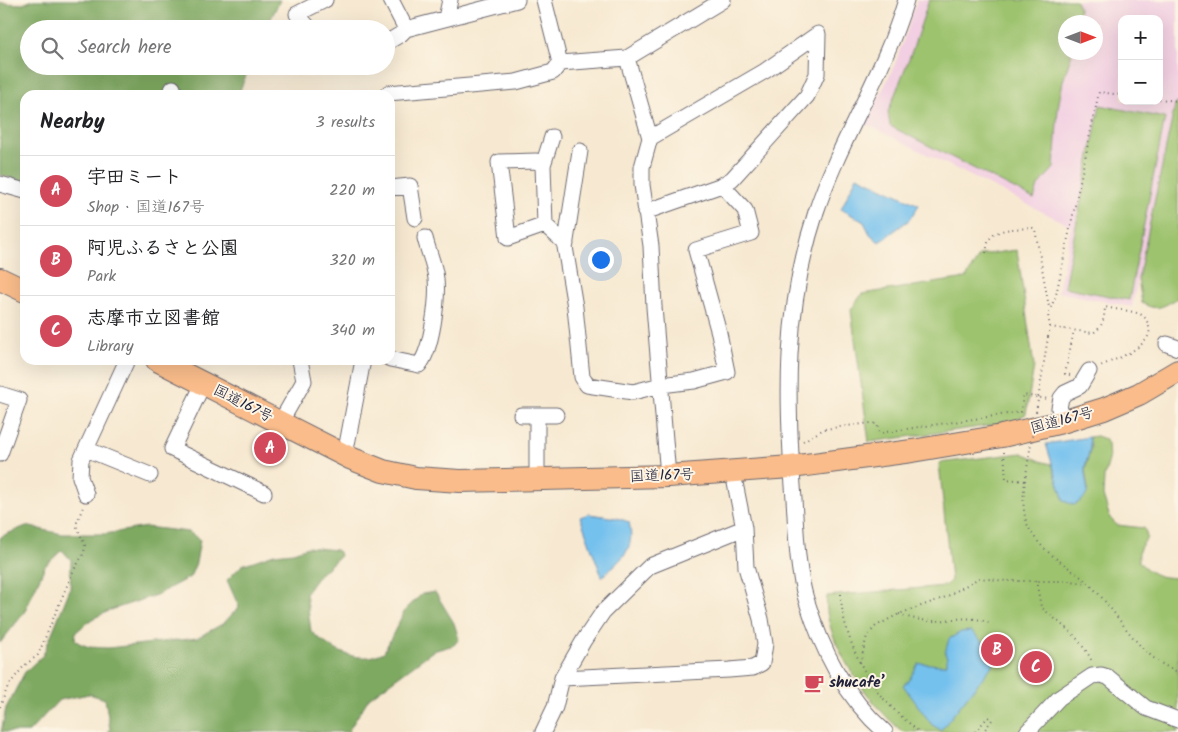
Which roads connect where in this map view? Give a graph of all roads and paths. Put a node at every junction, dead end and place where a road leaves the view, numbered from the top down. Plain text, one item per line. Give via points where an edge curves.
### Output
1 (325, 0) edge
2 (391, 0) edge
3 (450, 0) edge
4 (517, 0) edge
5 (544, 0) edge
6 (723, 0) edge
7 (906, 0) edge
8 (446, 18) junction
9 (302, 20) edge
10 (406, 28) junction
11 (395, 38) edge
12 (627, 58) junction
13 (560, 63) junction
14 (395, 92) edge
15 (1118, 94) edge
16 (1163, 99) edge
17 (1178, 101) edge
18 (552, 137) dead end
19 (650, 138) junction
20 (580, 151) dead end
21 (542, 165) junction
22 (0, 184) edge
23 (722, 185) junction
24 (395, 188) edge
25 (20, 190) edge
26 (645, 212) junction
27 (415, 218) dead end
28 (545, 225) junction
29 (425, 238) dead end
30 (566, 244) junction
31 (986, 252) dead end
32 (0, 279) edge
33 (20, 289) edge
34 (1050, 310) junction
35 (1050, 327) junction
36 (1074, 330) junction
37 (395, 360) edge
38 (125, 365) edge
39 (167, 365) edge
40 (301, 365) edge
41 (362, 365) edge
42 (1089, 371) junction
43 (1178, 372) edge
44 (203, 384) junction
45 (661, 385) junction
46 (0, 394) edge
47 (1061, 411) junction
48 (521, 415) dead end
49 (537, 415) junction
50 (556, 415) dead end
51 (280, 423) junction
52 (801, 434) dead end
53 (1003, 447) dead end
54 (86, 449) junction
55 (0, 454) edge
56 (345, 455) junction
57 (791, 468) junction
58 (733, 473) junction
59 (150, 475) dead end
60 (668, 476) junction
61 (537, 479) junction
62 (1025, 481) junction
63 (264, 493) dead end
64 (86, 494) joint
65 (744, 528) junction
66 (1036, 580) junction
67 (1090, 584) junction
68 (841, 594) dead end
69 (899, 614) junction
70 (989, 623) dead end
71 (860, 662) junction
72 (1178, 672) edge
73 (1092, 676) junction
74 (562, 678) junction
75 (0, 707) edge
76 (1178, 720) edge
77 (543, 732) edge
78 (885, 732) edge
79 (919, 732) edge
80 (975, 732) edge
81 (983, 732) edge
82 (1027, 732) edge

1 - 9 street via 297,14
2 - 10 street
3 - 8 street
4 - 8 street
5 - 13 street
6 - 12 street
7 - 57 street via 896,30 832,170 802,260 788,363
8 - 10 street
10 - 11 street
12 - 13 street
12 - 19 street
13 - 14 street via 553,72 516,82
15 - 34 path via 1098,92 1056,295
16 - 17 path
18 - 21 street
19 - 23 street via 765,71 818,34 817,74 807,96 732,179
19 - 26 street via 642,167
20 - 30 street
21 - 28 street
21 - 28 street via 536,161 499,162 508,238
22 - 25 street
23 - 26 street
23 - 45 street via 745,210 750,233 696,250 727,372
24 - 27 street via 410,186
26 - 45 street via 651,246
28 - 30 street
29 - 37 street via 436,279 434,320 425,358 419,365
30 - 45 street via 584,381 633,392
31 - 34 path via 994,234 1035,229
32 - 33 highway
34 - 35 path
35 - 36 path
35 - 62 path, bridge
36 - 42 path via 1065,374 1079,376
36 - 42 path via 1093,333 1100,329 1106,307 1140,314 1147,320 1150,330 1146,340 1133,350
38 - 54 street
39 - 44 highway, 国道167号
40 - 51 street via 304,381
41 - 56 street
42 - 47 street via 1080,386 1065,393
43 - 47 highway, 国道167号 via 1113,406
44 - 51 highway, 国道167号
44 - 63 street via 172,449
45 - 60 street
46 - 55 street via 19,400
47 - 52 path via 1023,395 1022,412 879,433 878,424 871,422 824,429 802,441
47 - 57 highway, 国道167号 via 1002,436
48 - 49 street
49 - 50 street
49 - 61 street
51 - 56 highway, 国道167号
53 - 62 path via 1006,479
54 - 59 street
54 - 64 street via 79,468
56 - 61 highway, 国道167号 via 383,471 416,478 460,481
57 - 58 highway, 国道167号
57 - 78 street via 805,597 837,673 853,700
58 - 60 highway, 国道167号
58 - 65 street
60 - 61 highway, 国道167号
62 - 67 path via 1025,514 1035,538 1052,556
64 - 75 path via 77,522 85,545 84,553 68,582 38,655 8,686
65 - 74 street via 650,566 603,612
65 - 74 street via 746,567 765,644 762,663 753,668 729,670
66 - 67 path
66 - 69 path via 979,578 946,597
66 - 73 path via 1041,607 1080,642 1093,662
67 - 72 path via 1152,657
68 - 71 path via 841,609
69 - 70 path via 915,620 971,618
69 - 71 path via 876,626 867,636
71 - 79 path via 882,697
73 - 76 street via 1108,677 1146,708
73 - 82 street via 1059,698
74 - 77 street via 555,708
80 - 81 path via 988,717 992,720

